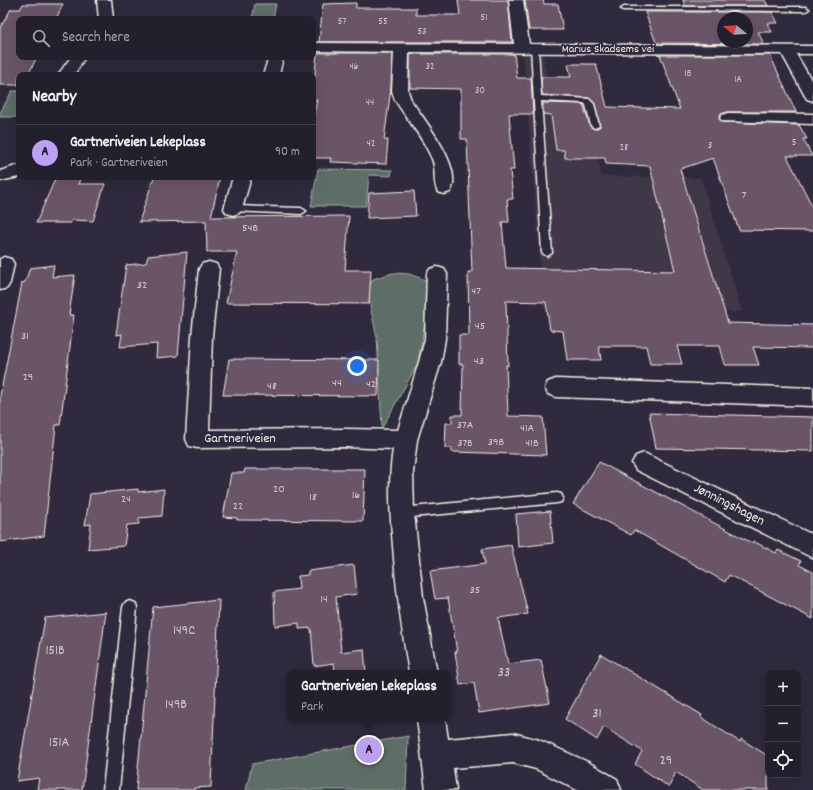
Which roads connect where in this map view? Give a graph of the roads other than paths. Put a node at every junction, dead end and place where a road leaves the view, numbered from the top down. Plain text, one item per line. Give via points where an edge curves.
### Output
1 (104, 0) edge
2 (516, 0) edge
3 (667, 0) edge
4 (670, 8) junction
5 (624, 9) dead end
6 (806, 9) dead end
7 (105, 16) edge
8 (316, 47) edge
9 (402, 48) junction
10 (528, 48) junction
11 (786, 49) junction
12 (813, 50) edge
13 (76, 60) edge
14 (275, 60) edge
15 (68, 72) edge
16 (272, 72) edge
17 (813, 96) edge
18 (538, 98) junction
19 (728, 118) dead end
20 (813, 119) edge
21 (595, 126) dead end
22 (16, 171) edge
23 (0, 176) edge
24 (241, 180) edge
25 (444, 188) dead end
26 (233, 209) joint
27 (301, 210) dead end
28 (547, 253) dead end
29 (4, 264) dead end
30 (209, 269) dead end
31 (437, 274) dead end
32 (0, 283) edge
33 (556, 388) dead end
34 (813, 397) edge
35 (406, 440) junction
36 (644, 463) dead end
37 (557, 498) dead end
38 (402, 513) junction
39 (813, 547) edge
40 (130, 607) dead end
41 (422, 670) edge
42 (432, 722) edge
43 (437, 755) junction
44 (111, 790) edge
45 (441, 790) edge
46 (606, 790) edge

1 - 7 street
2 - 10 street
3 - 4 lane
4 - 5 lane
4 - 6 lane
8 - 9 street, Marius Skadsems vei
9 - 10 street, Marius Skadsems vei
9 - 25 street via 400,91 403,100 441,159
10 - 11 street, Marius Skadsems vei
10 - 18 lane
11 - 12 street, Marius Skadsems vei
11 - 17 street
13 - 15 street
14 - 16 street
18 - 21 lane via 586,101 590,104
18 - 28 lane
19 - 20 street
22 - 23 street
24 - 26 street
26 - 27 lane
29 - 32 street
30 - 35 street, Gartneriveien via 202,336 197,439
31 - 35 street via 435,339
33 - 34 street
35 - 38 street via 401,472
36 - 39 street, Jønningshagen
37 - 38 lane
38 - 41 street via 410,596
40 - 44 lane
42 - 43 street
43 - 45 street
43 - 46 street via 514,748 545,758

